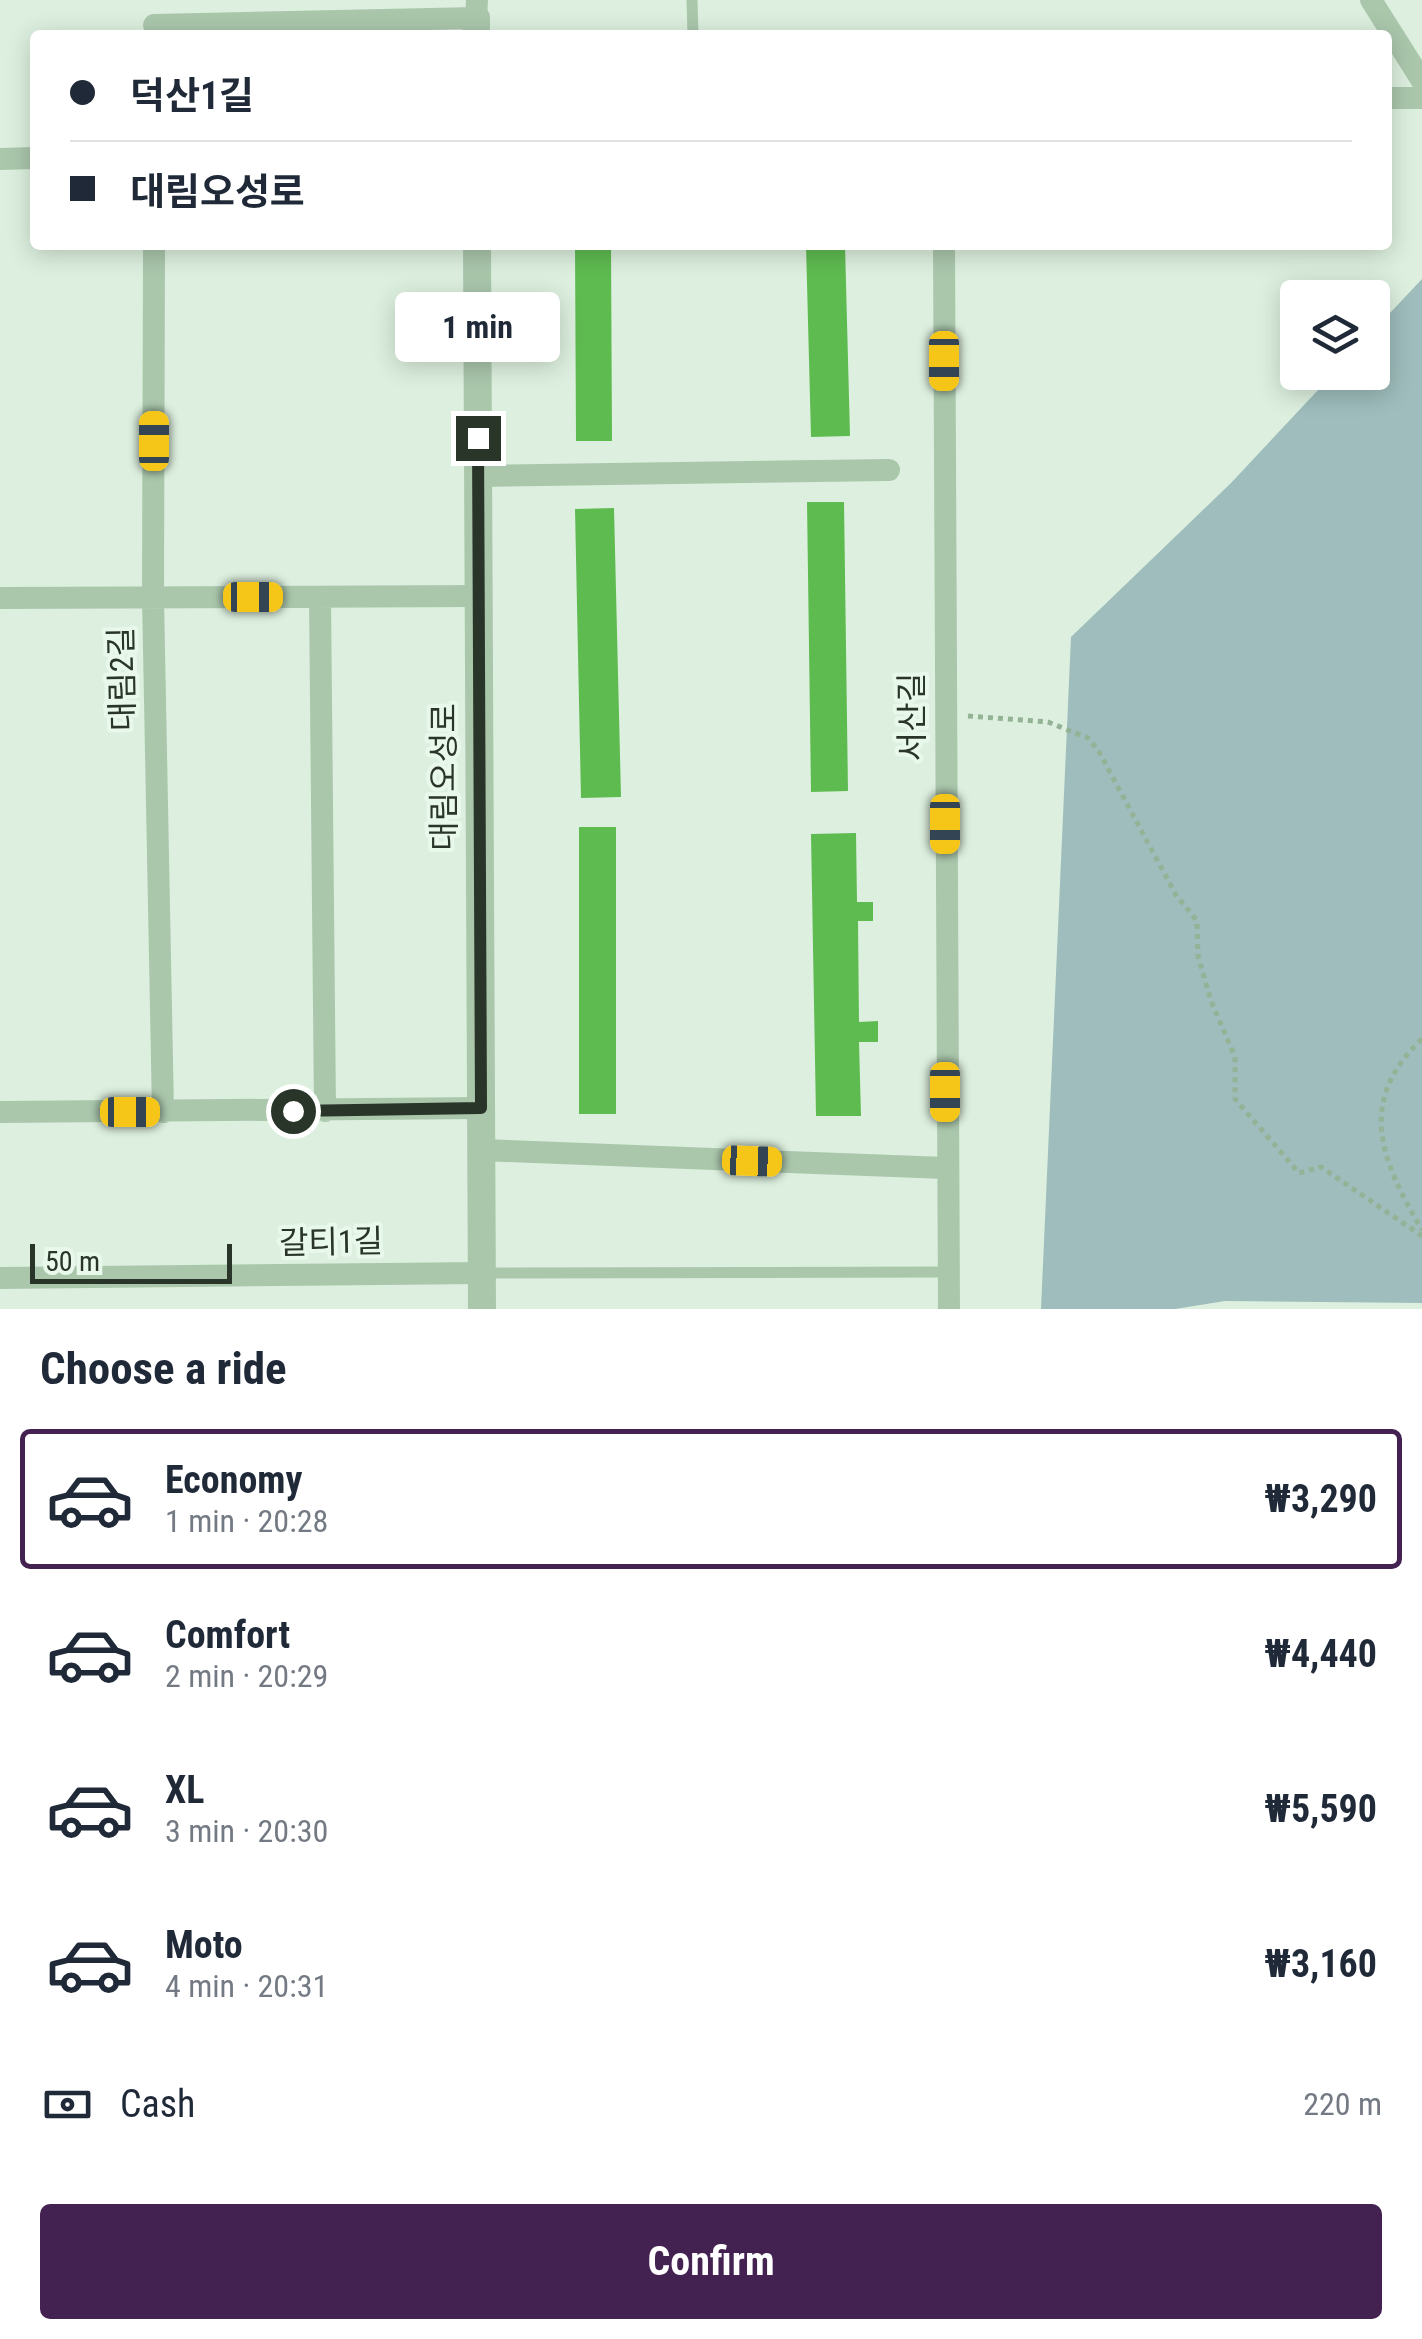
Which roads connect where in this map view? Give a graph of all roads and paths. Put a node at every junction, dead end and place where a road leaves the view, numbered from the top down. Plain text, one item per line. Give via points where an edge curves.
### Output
1 (155, 0) edge
2 (692, 0) edge
3 (1371, 0) edge
4 (476, 18) edge
5 (154, 30) edge
6 (693, 30) edge
7 (1390, 30) edge
8 (1392, 33) edge
9 (1422, 81) edge
10 (1392, 98) edge
11 (1422, 98) edge
12 (30, 158) edge
13 (0, 159) edge
14 (154, 250) edge
15 (476, 250) edge
16 (944, 250) edge
17 (889, 470) dead end
18 (478, 476) junction
19 (479, 596) junction
20 (320, 597) junction
21 (0, 598) edge
22 (153, 598) junction
23 (945, 709) junction
24 (1422, 1040) edge
25 (481, 1108) junction
26 (325, 1111) junction
27 (0, 1112) edge
28 (163, 1112) junction
29 (481, 1150) junction
30 (946, 1168) junction
31 (1422, 1233) edge
32 (948, 1272) junction
33 (482, 1273) junction
34 (0, 1278) edge
35 (482, 1309) edge
36 (949, 1309) edge

1 - 5 street
2 - 6 lane
3 - 7 street
4 - 5 street
8 - 9 street
10 - 11 street
12 - 13 street
14 - 22 street, 대림2길
15 - 18 street, 대림오성로
16 - 23 street, 서산길
17 - 18 street
18 - 19 street, 대림오성로
19 - 20 street
19 - 25 street, 대림오성로
20 - 22 street
20 - 26 street
21 - 22 street
22 - 28 street, 대림2길
23 - 30 street, 서산길
23 - 31 path via 1048,722 1088,738 1196,921 1211,1002 1235,1056 1234,1099 1299,1174 1321,1167
24 - 31 path via 1385,1090 1378,1136
25 - 26 street
25 - 29 street, 대림오성로
26 - 28 street
27 - 28 street
29 - 30 street
29 - 33 street, 대림오성로
30 - 32 street, 서산길
32 - 33 lane
32 - 36 street, 서산길
33 - 34 street, 갈티1길
33 - 35 street, 대림오성로

